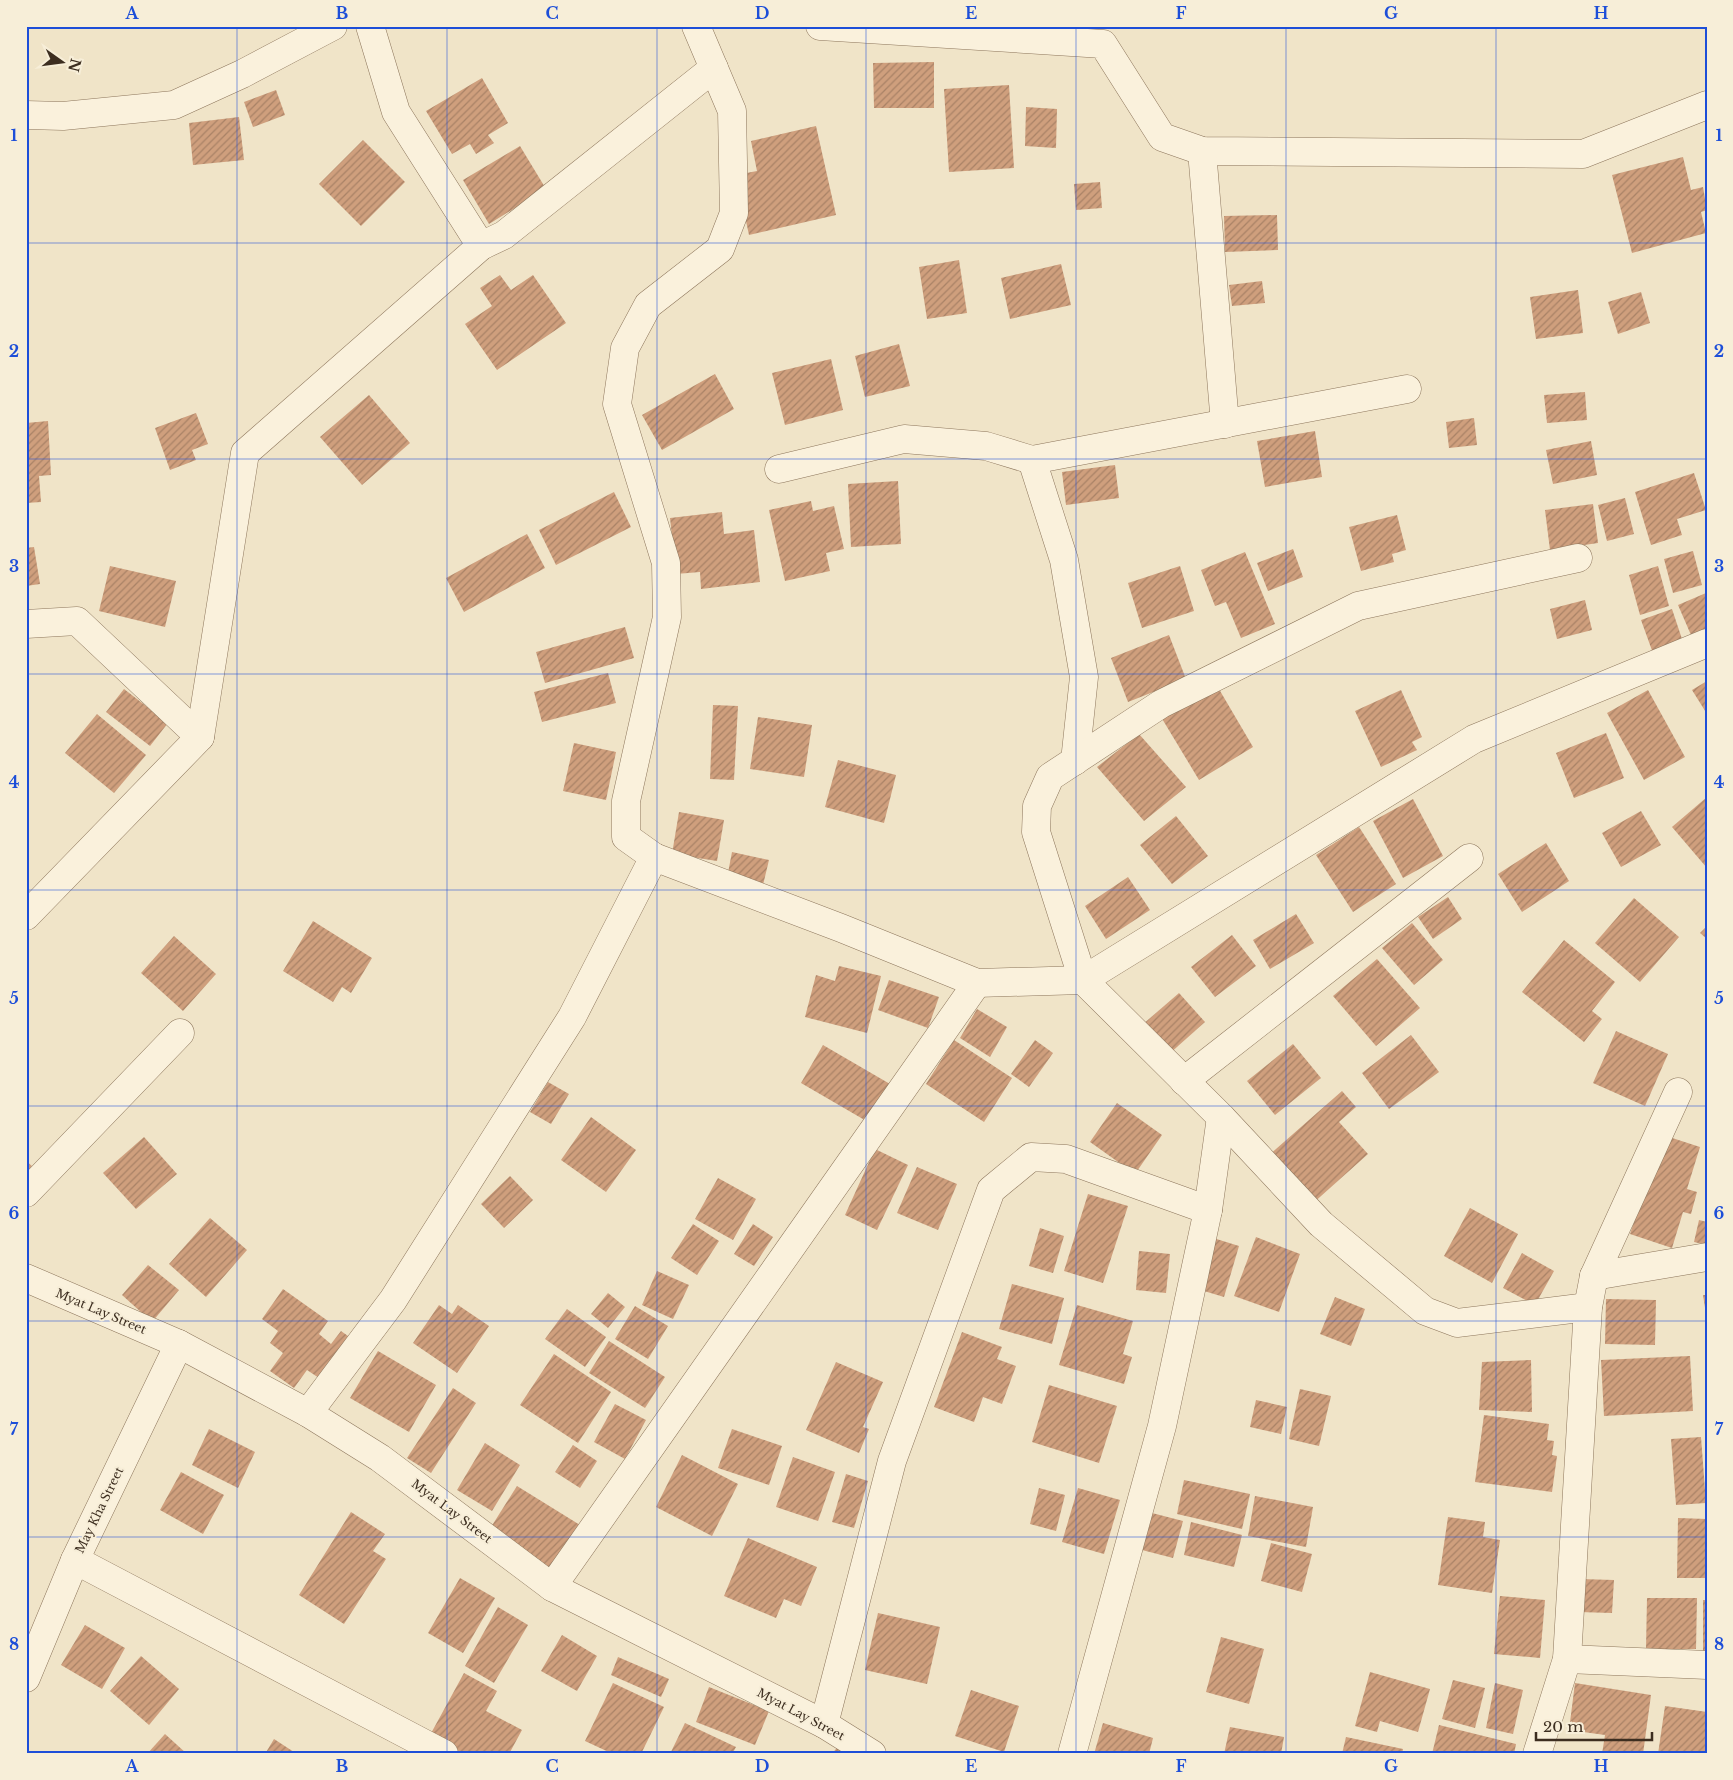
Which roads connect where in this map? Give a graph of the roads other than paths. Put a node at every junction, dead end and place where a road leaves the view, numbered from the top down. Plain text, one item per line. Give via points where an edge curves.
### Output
1 (332, 26) edge
2 (370, 26) edge
3 (696, 26) edge
4 (826, 27) edge
5 (714, 68) junction
6 (1707, 105) edge
7 (26, 115) edge
8 (1202, 151) junction
9 (482, 246) junction
10 (1407, 389) dead end
11 (1225, 424) junction
12 (1032, 460) junction
13 (779, 470) dead end
14 (1578, 558) dead end
15 (26, 624) edge
16 (1707, 643) edge
17 (200, 737) junction
18 (1075, 761) junction
19 (654, 857) junction
20 (1469, 858) dead end
21 (26, 916) edge
22 (1083, 980) junction
23 (977, 983) junction
24 (180, 1034) dead end
25 (1184, 1081) junction
26 (1678, 1092) dead end
27 (1221, 1117) junction
28 (26, 1193) edge
29 (1208, 1210) junction
30 (1707, 1257) edge
31 (1594, 1276) junction
32 (26, 1278) edge
33 (1588, 1307) junction
34 (179, 1344) junction
35 (308, 1413) junction
36 (75, 1560) junction
37 (552, 1587) junction
38 (1567, 1659) junction
39 (30, 1661) edge
40 (1707, 1665) edge
41 (824, 1724) junction
42 (444, 1754) edge
43 (872, 1754) edge
44 (1072, 1754) edge
45 (1538, 1754) edge

1 - 7 street via 242,74 174,105 63,116
2 - 9 street via 396,112
3 - 5 street
4 - 8 street via 1103,44 1162,137
5 - 9 street via 504,234
5 - 19 street via 732,111 734,213 720,249 648,305 626,348 617,404 666,563 667,617 626,801 626,837
6 - 8 street via 1583,154
8 - 11 street
9 - 17 street via 245,453
10 - 11 street
11 - 12 street
12 - 13 street via 986,446 904,439
12 - 18 street via 1064,560 1084,678
14 - 18 street via 1358,606 1161,704
15 - 17 street via 76,621
16 - 22 street via 1474,739
17 - 21 street
18 - 22 street via 1050,777 1037,806 1036,832
19 - 23 street
19 - 35 street via 572,1016 393,1300
20 - 25 street
22 - 23 street
22 - 25 street
23 - 37 street
24 - 28 street
25 - 27 street
26 - 31 street
27 - 29 street
27 - 33 street via 1320,1224 1425,1311 1457,1323
29 - 41 street via 1066,1159 1031,1157 991,1190 892,1461
29 - 44 street via 1162,1426
30 - 31 street
31 - 33 street
32 - 34 street, Myat Lay Street
33 - 38 street
34 - 35 street, Myat Lay Street
34 - 36 street, May Kha Street
35 - 37 street, Myat Lay Street via 380,1458
36 - 39 street, May Kha Street
36 - 42 street
37 - 41 street, Myat Lay Street
38 - 40 street
38 - 45 street
41 - 43 street, Myat Lay Street

